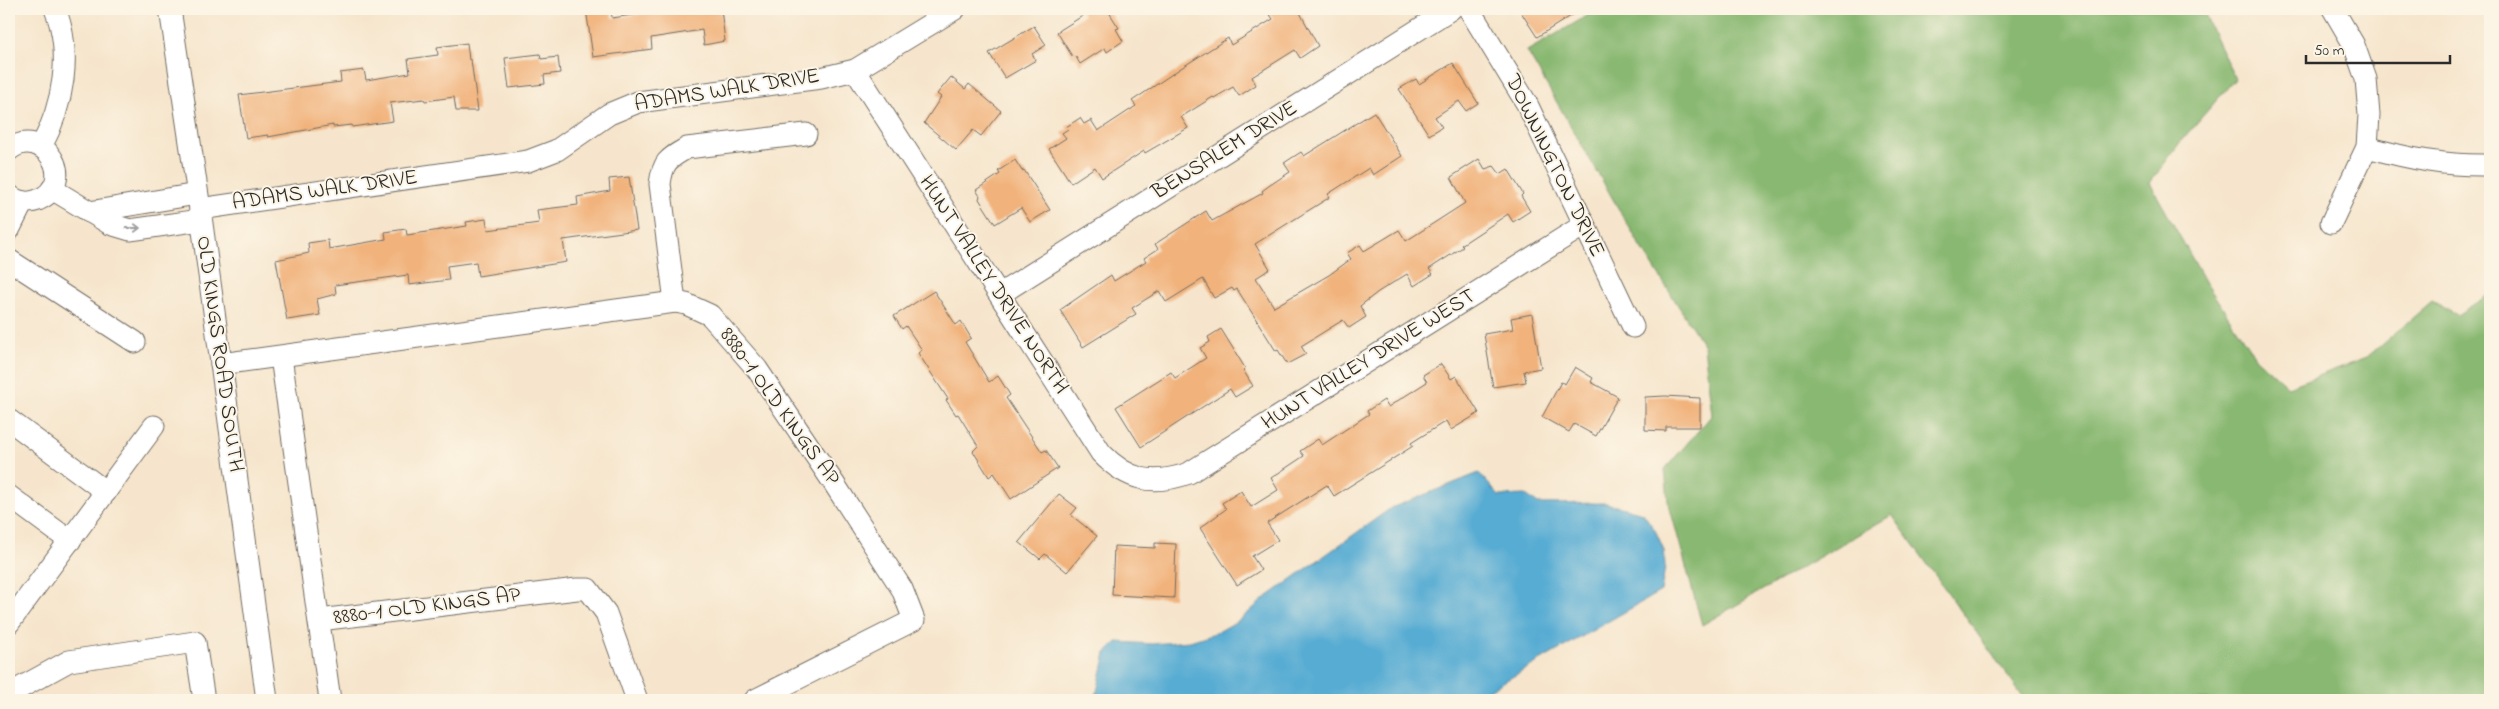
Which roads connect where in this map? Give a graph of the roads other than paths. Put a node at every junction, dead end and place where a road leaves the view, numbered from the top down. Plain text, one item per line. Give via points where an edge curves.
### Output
1 (55, 9) edge
2 (170, 9) edge
3 (955, 9) edge
4 (1451, 9) edge
5 (1469, 9) edge
6 (2333, 9) edge
7 (855, 70) junction
8 (806, 134) dead end
9 (41, 147) junction
10 (2367, 147) junction
11 (9, 150) edge
12 (2490, 165) edge
13 (52, 190) junction
14 (16, 199) edge
15 (199, 208) junction
16 (2331, 223) dead end
17 (1584, 224) junction
18 (9, 230) edge
19 (9, 260) edge
20 (1000, 294) junction
21 (675, 302) junction
22 (1633, 327) dead end
23 (135, 342) dead end
24 (281, 357) junction
25 (221, 364) junction
26 (9, 420) edge
27 (154, 426) dead end
28 (1148, 480) joint
29 (106, 492) junction
30 (9, 496) edge
31 (70, 541) junction
32 (319, 620) junction
33 (9, 623) edge
34 (9, 694) edge
35 (204, 700) edge
36 (267, 700) edge
37 (330, 700) edge
38 (637, 700) edge
39 (754, 700) edge

1 - 9 street via 60,23 62,91 53,125
2 - 15 street, OLD KINGS ROAD SOUTH
3 - 7 street, ADAMS WALK DRIVE
4 - 20 street, BENSALEM DRIVE
5 - 17 street, DOWNINGTON DRIVE via 1528,104
6 - 10 street via 2354,44 2366,79 2370,116
7 - 15 street, ADAMS WALK DRIVE via 821,78 638,102 609,114 557,150 528,161
7 - 20 street, HUNT VALLEY DRIVE NORTH
8 - 21 street via 687,148 670,157 662,167 660,184
9 - 11 street via 21,144
9 - 13 street via 49,153 57,170
10 - 12 street via 2416,161 2460,166
10 - 16 street
13 - 14 street via 33,202
13 - 15 street, ADAMS WALK DRIVE via 89,212
14 - 18 street
15 - 25 street, OLD KINGS ROAD SOUTH
17 - 22 street, DOWNINGTON DRIVE
17 - 28 street, HUNT VALLEY DRIVE WEST via 1189,473 1172,479
19 - 23 street
20 - 28 street, HUNT VALLEY DRIVE NORTH via 1101,453 1129,475
21 - 24 street, 8880-1 OLD KINGS AP
21 - 39 street, 8880-1 OLD KINGS AP via 710,315 757,369 896,581 914,620
24 - 25 street, 8880-1 OLD KINGS AP
24 - 32 street, 8880-1 OLD KINGS AP
25 - 36 street, OLD KINGS ROAD SOUTH
26 - 29 street
27 - 29 street
29 - 31 street
30 - 31 street
31 - 33 street
32 - 37 street
32 - 38 street, 8880-1 OLD KINGS AP via 588,589 606,613
34 - 35 street via 68,661 195,642

